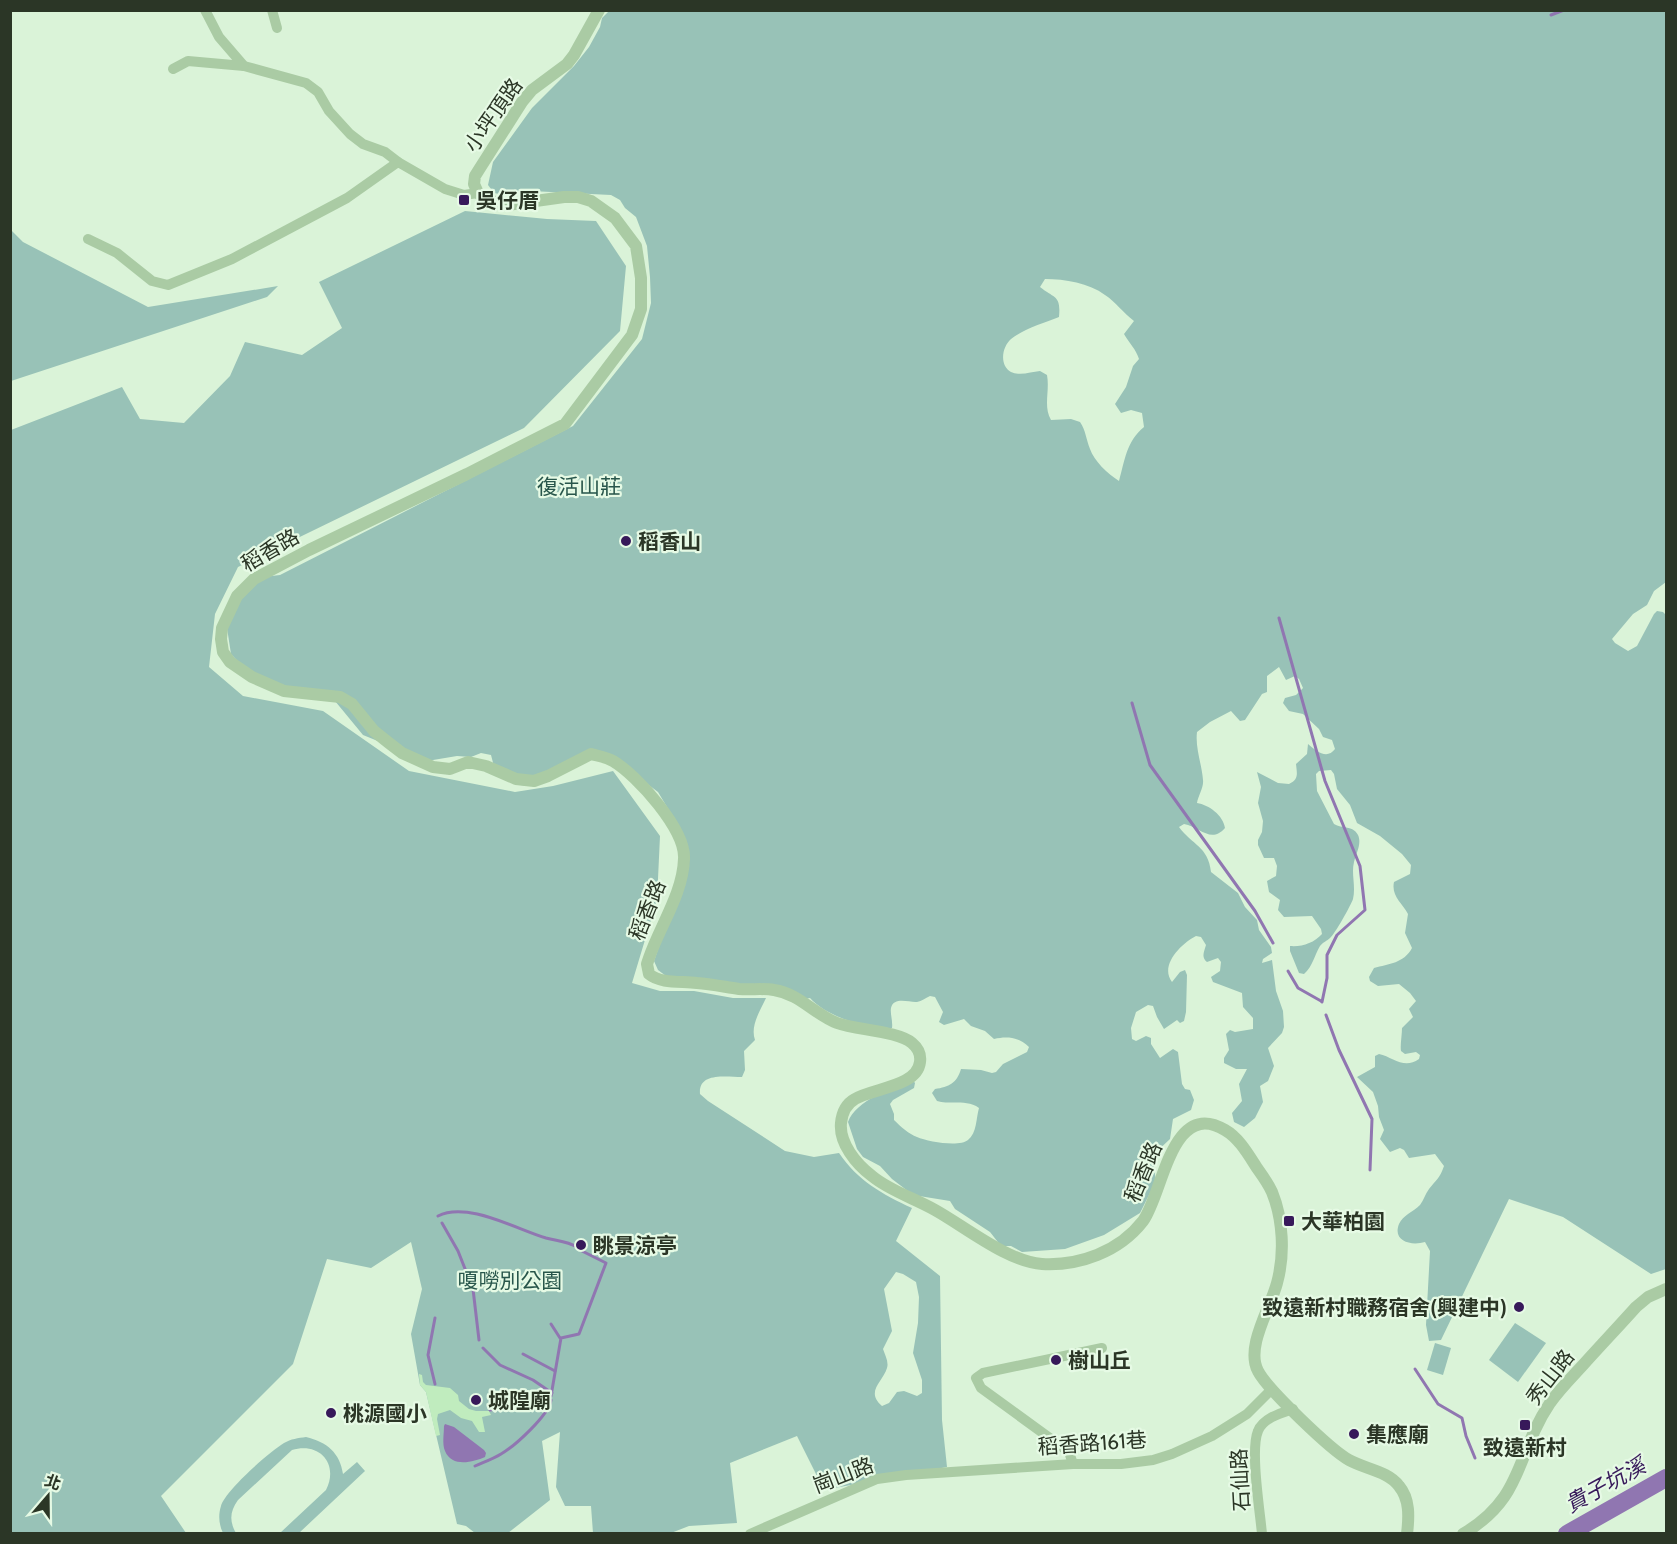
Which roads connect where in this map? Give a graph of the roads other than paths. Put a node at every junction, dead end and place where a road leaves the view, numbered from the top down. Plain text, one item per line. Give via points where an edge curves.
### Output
1 (205, 10) edge
2 (272, 10) edge
3 (599, 10) edge
4 (277, 28) dead end
5 (244, 66) junction
6 (173, 69) dead end
7 (398, 162) junction
8 (478, 192) junction
9 (88, 239) dead end
10 (1666, 1289) edge
11 (1102, 1348) dead end
12 (1272, 1389) junction
13 (1293, 1409) junction
14 (1073, 1464) junction
15 (894, 1478) joint
16 (750, 1533) edge
17 (1262, 1533) edge
18 (1407, 1533) edge
19 (1463, 1533) edge

1 - 5 street via 219,36
2 - 4 street
3 - 8 street, 小坪頂路 via 567,64 541,82 522,102 475,176
5 - 6 street via 188,61
5 - 7 street via 306,82 350,134
7 - 8 street via 445,189 464,195
7 - 9 street via 347,198 232,259 168,285 152,281 117,253
8 - 12 street, 稻香路 via 488,200 507,205 578,197 615,218 636,246 641,278 641,309 632,335 565,424 249,583 237,596 222,628 224,652 230,662 284,691 340,697 402,753 433,767 450,769 468,762 516,779 534,781 591,754 614,762 644,787 666,815 685,856 677,890 647,964 649,974 660,980 787,993 840,1024 913,1044 920,1062 915,1074 849,1104 841,1120 843,1138 873,1178 1003,1251 1037,1264 1058,1264 1076,1263 1112,1249 1142,1222 1181,1134 1198,1125 1228,1131 1245,1149 1271,1190 1278,1212 1282,1254 1277,1283 1254,1350 1257,1370
10 - 19 street, 秀山路 via 1636,1306 1558,1393 1540,1419 1507,1495 1492,1514
11 - 14 street via 983,1373 976,1378 981,1388 1069,1452
12 - 13 street, 稻香路
12 - 14 street, 稻香路161巷 via 1247,1414 1172,1454 1122,1464
13 - 17 street, 石仙路 via 1268,1420 1258,1430
13 - 18 street, 稻香路 via 1348,1459 1392,1478 1400,1486 1408,1511
14 - 15 street, 稻香路161巷
15 - 16 street, 崗山路 via 877,1479

